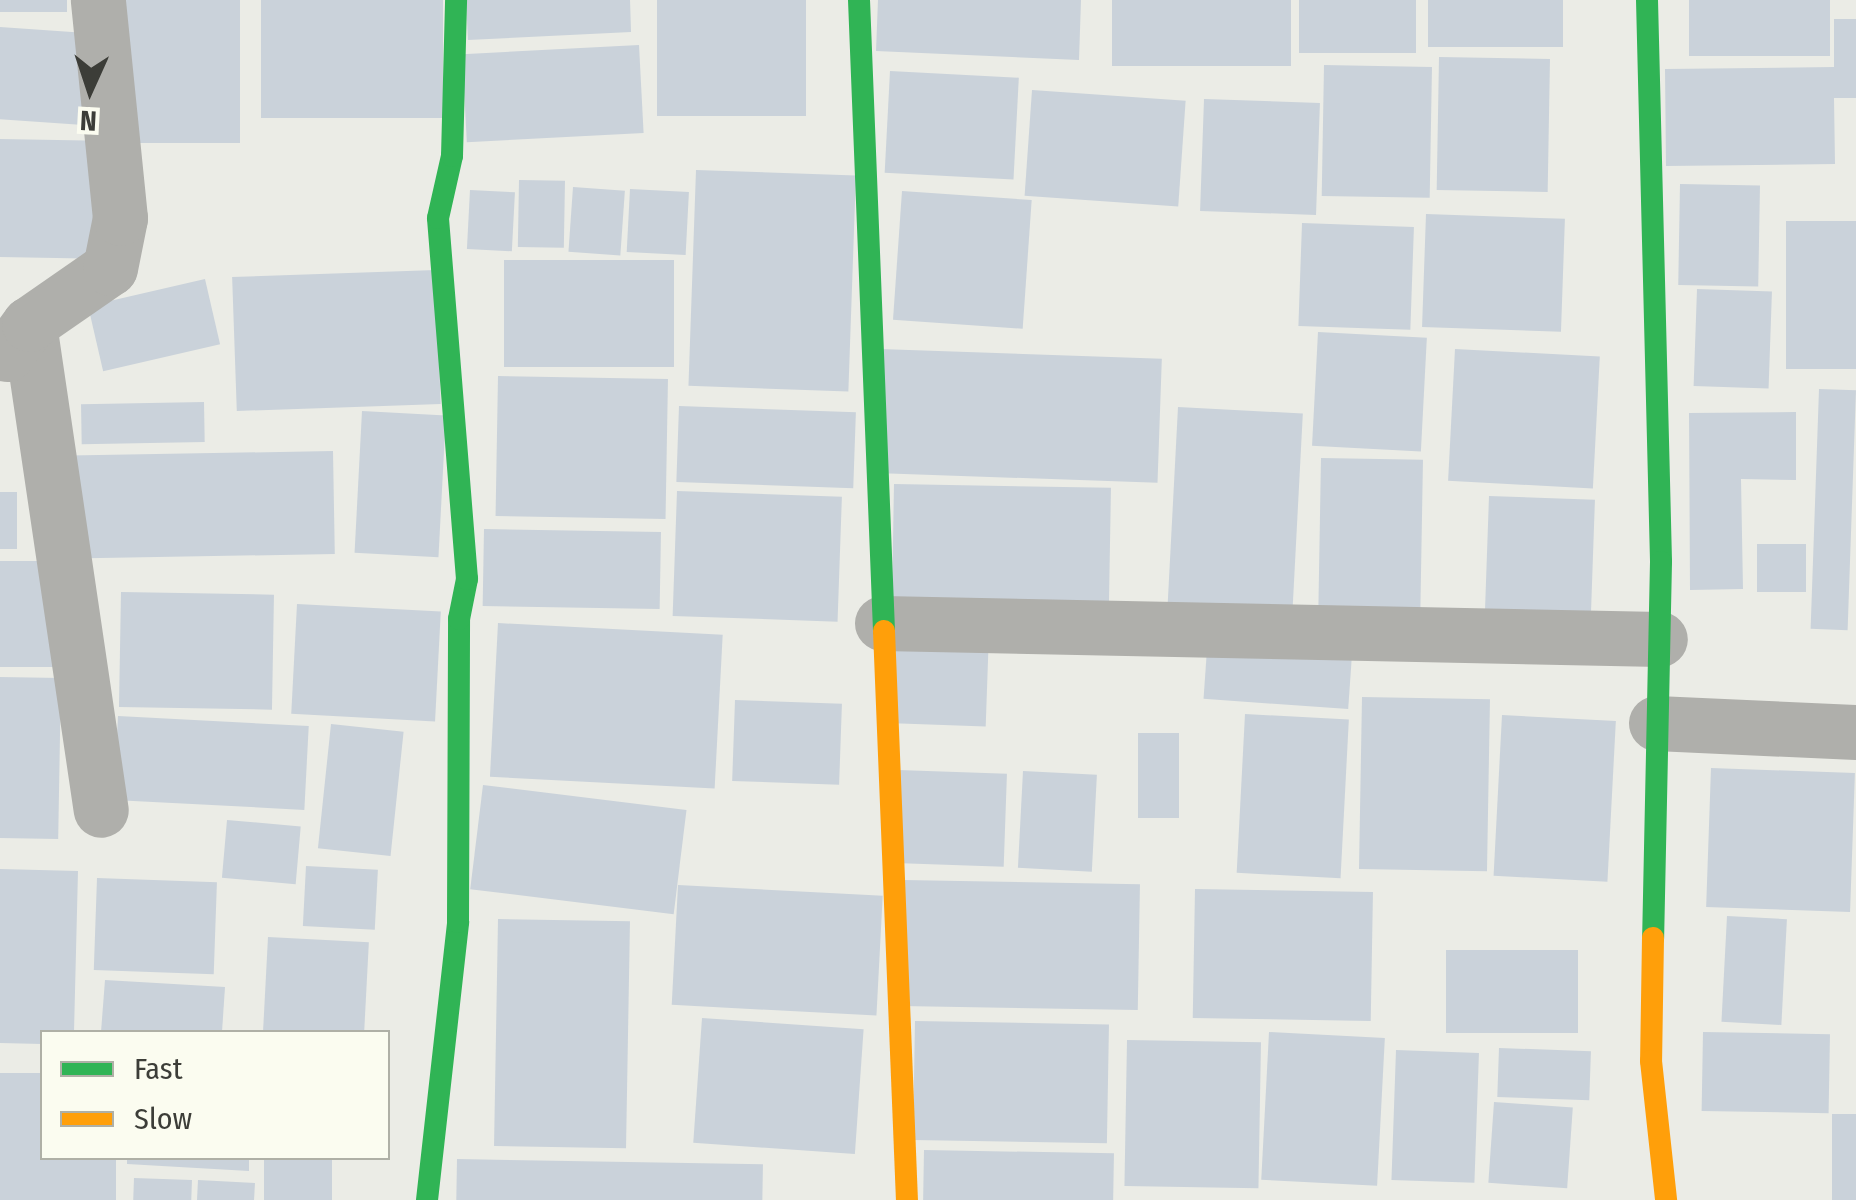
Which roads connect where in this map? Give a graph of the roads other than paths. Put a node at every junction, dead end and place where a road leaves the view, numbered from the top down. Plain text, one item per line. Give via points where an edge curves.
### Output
1 (98, 0) edge
2 (456, 0) edge
3 (859, 0) edge
4 (1647, 0) edge
5 (14, 340) edge
6 (882, 622) junction
7 (1660, 639) junction
8 (1656, 723) junction
9 (1856, 732) edge
10 (101, 810) dead end
11 (426, 1200) edge
12 (907, 1200) edge
13 (1666, 1200) edge

1 - 5 street via 120,218 110,268
2 - 11 street via 452,156 438,218 467,579 459,619 458,922
3 - 6 street
4 - 7 street
5 - 10 street
6 - 7 street
6 - 12 street
7 - 8 street
8 - 9 street
8 - 13 street via 1651,1061

